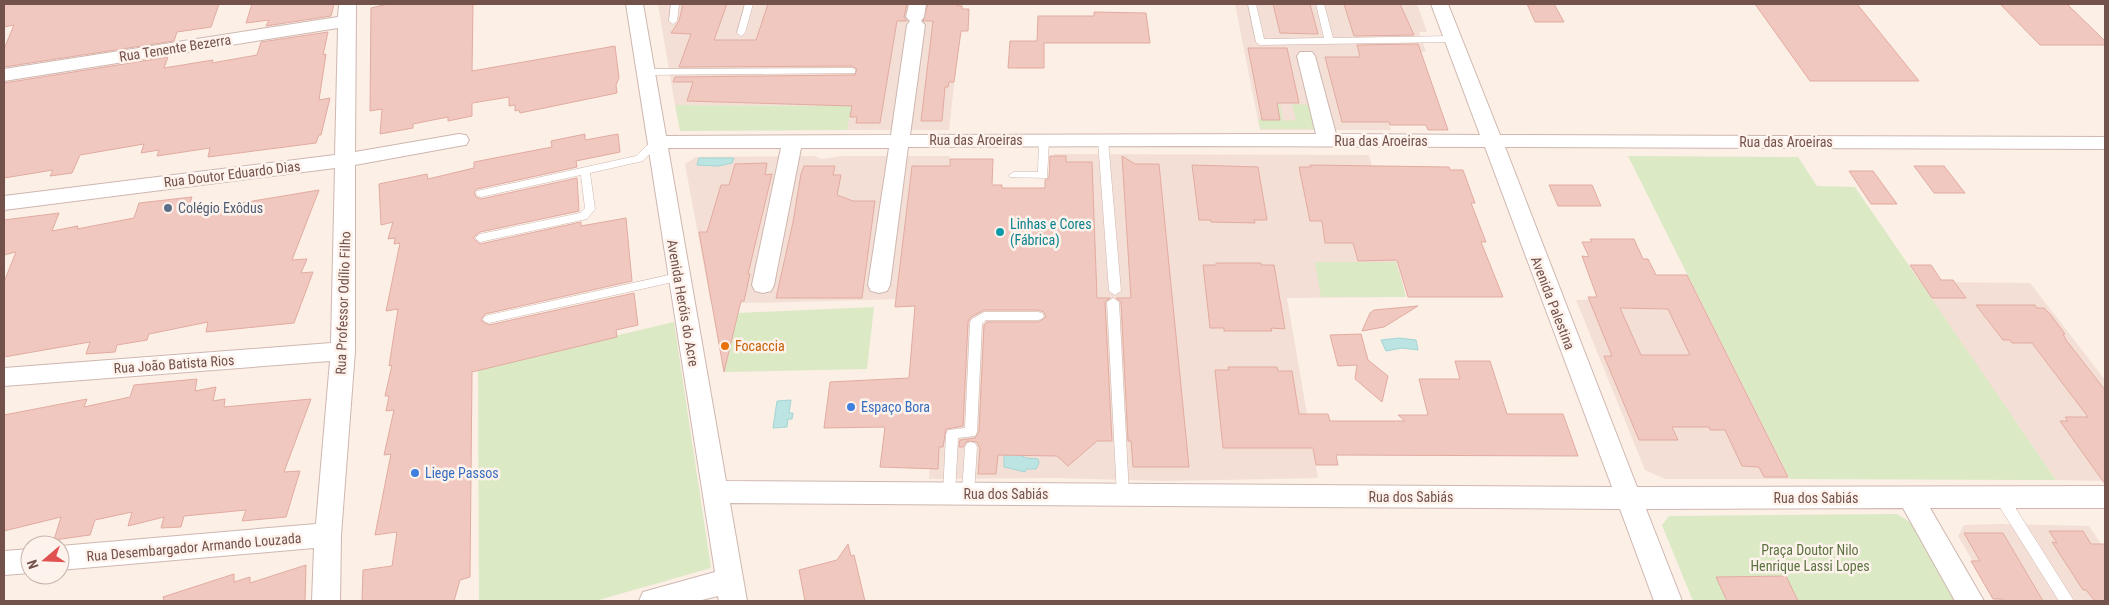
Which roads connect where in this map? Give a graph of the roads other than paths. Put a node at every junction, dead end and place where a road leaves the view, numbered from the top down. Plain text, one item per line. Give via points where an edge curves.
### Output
1 (634, 4) edge
2 (675, 4) edge
3 (750, 4) edge
4 (1252, 4) edge
5 (1320, 4) edge
6 (1440, 4) edge
7 (347, 12) edge
8 (916, 15) edge
9 (673, 21) dead end
10 (741, 33) dead end
11 (1453, 39) junction
12 (1329, 41) junction
13 (1306, 56) dead end
14 (852, 71) dead end
15 (644, 72) junction
16 (4, 75) edge
17 (459, 140) dead end
18 (793, 140) junction
19 (899, 140) junction
20 (1044, 140) junction
21 (1103, 140) junction
22 (1328, 141) junction
23 (656, 142) junction
24 (1492, 142) junction
25 (2105, 143) edge
26 (346, 160) junction
27 (585, 170) junction
28 (1014, 175) dead end
29 (481, 193) dead end
30 (4, 203) edge
31 (480, 238) dead end
32 (678, 277) junction
33 (764, 285) dead end
34 (879, 286) dead end
35 (1038, 316) dead end
36 (489, 319) dead end
37 (343, 351) junction
38 (4, 377) edge
39 (971, 447) dead end
40 (959, 482) junction
41 (716, 492) junction
42 (1123, 495) junction
43 (1910, 497) junction
44 (2001, 497) junction
45 (2105, 497) edge
46 (1629, 498) junction
47 (328, 535) junction
48 (70, 557) edge
49 (20, 562) edge
50 (4, 563) edge
51 (731, 591) edge
52 (326, 601) edge
53 (653, 601) edge
54 (1668, 601) edge
55 (1970, 601) edge
56 (2067, 601) edge

1 - 15 street, Avenida Heróis do Acre
2 - 9 lane
3 - 10 lane
4 - 12 lane via 1260,42
5 - 12 lane
6 - 11 street, Avenida Palestina
7 - 16 street, Rua Tenente Bezerra
7 - 26 street, Rua Professor Odílio Filho
8 - 19 street
11 - 12 lane
11 - 24 street, Avenida Palestina
13 - 22 street
14 - 15 lane
15 - 23 street, Avenida Heróis do Acre
17 - 26 street, Rua Doutor Eduardo Dias
18 - 19 street, Rua das Aroeiras
18 - 23 street, Rua das Aroeiras
18 - 33 street
19 - 20 street, Rua das Aroeiras
19 - 34 street
20 - 21 street, Rua das Aroeiras
20 - 28 lane via 1043,176
21 - 22 street, Rua das Aroeiras
21 - 42 lane
22 - 24 street, Rua das Aroeiras
23 - 27 lane via 639,158
23 - 32 street, Avenida Heróis do Acre
24 - 25 street, Rua das Aroeiras
24 - 46 street, Avenida Palestina
26 - 30 street, Rua Doutor Eduardo Dias
26 - 37 street, Rua Professor Odílio Filho
27 - 29 lane
27 - 31 lane via 590,209 583,216
32 - 36 lane
32 - 41 street, Avenida Heróis do Acre
35 - 40 lane via 984,316 976,322 971,432 952,434
37 - 38 street, Rua João Batista Rios
37 - 47 street, Rua Professor Odílio Filho
39 - 40 lane
40 - 41 street, Rua dos Sabiás
40 - 42 street, Rua dos Sabiás
41 - 51 street, Avenida Heróis do Acre
42 - 46 street, Rua dos Sabiás
43 - 44 street, Rua dos Sabiás
43 - 46 street, Rua dos Sabiás
43 - 55 street
44 - 45 street, Rua dos Sabiás
44 - 56 lane
46 - 54 street, Avenida Palestina
47 - 48 street, Rua Desembargador Armando Louzada
47 - 52 street, Rua Professor Odílio Filho
49 - 50 street
51 - 53 street

